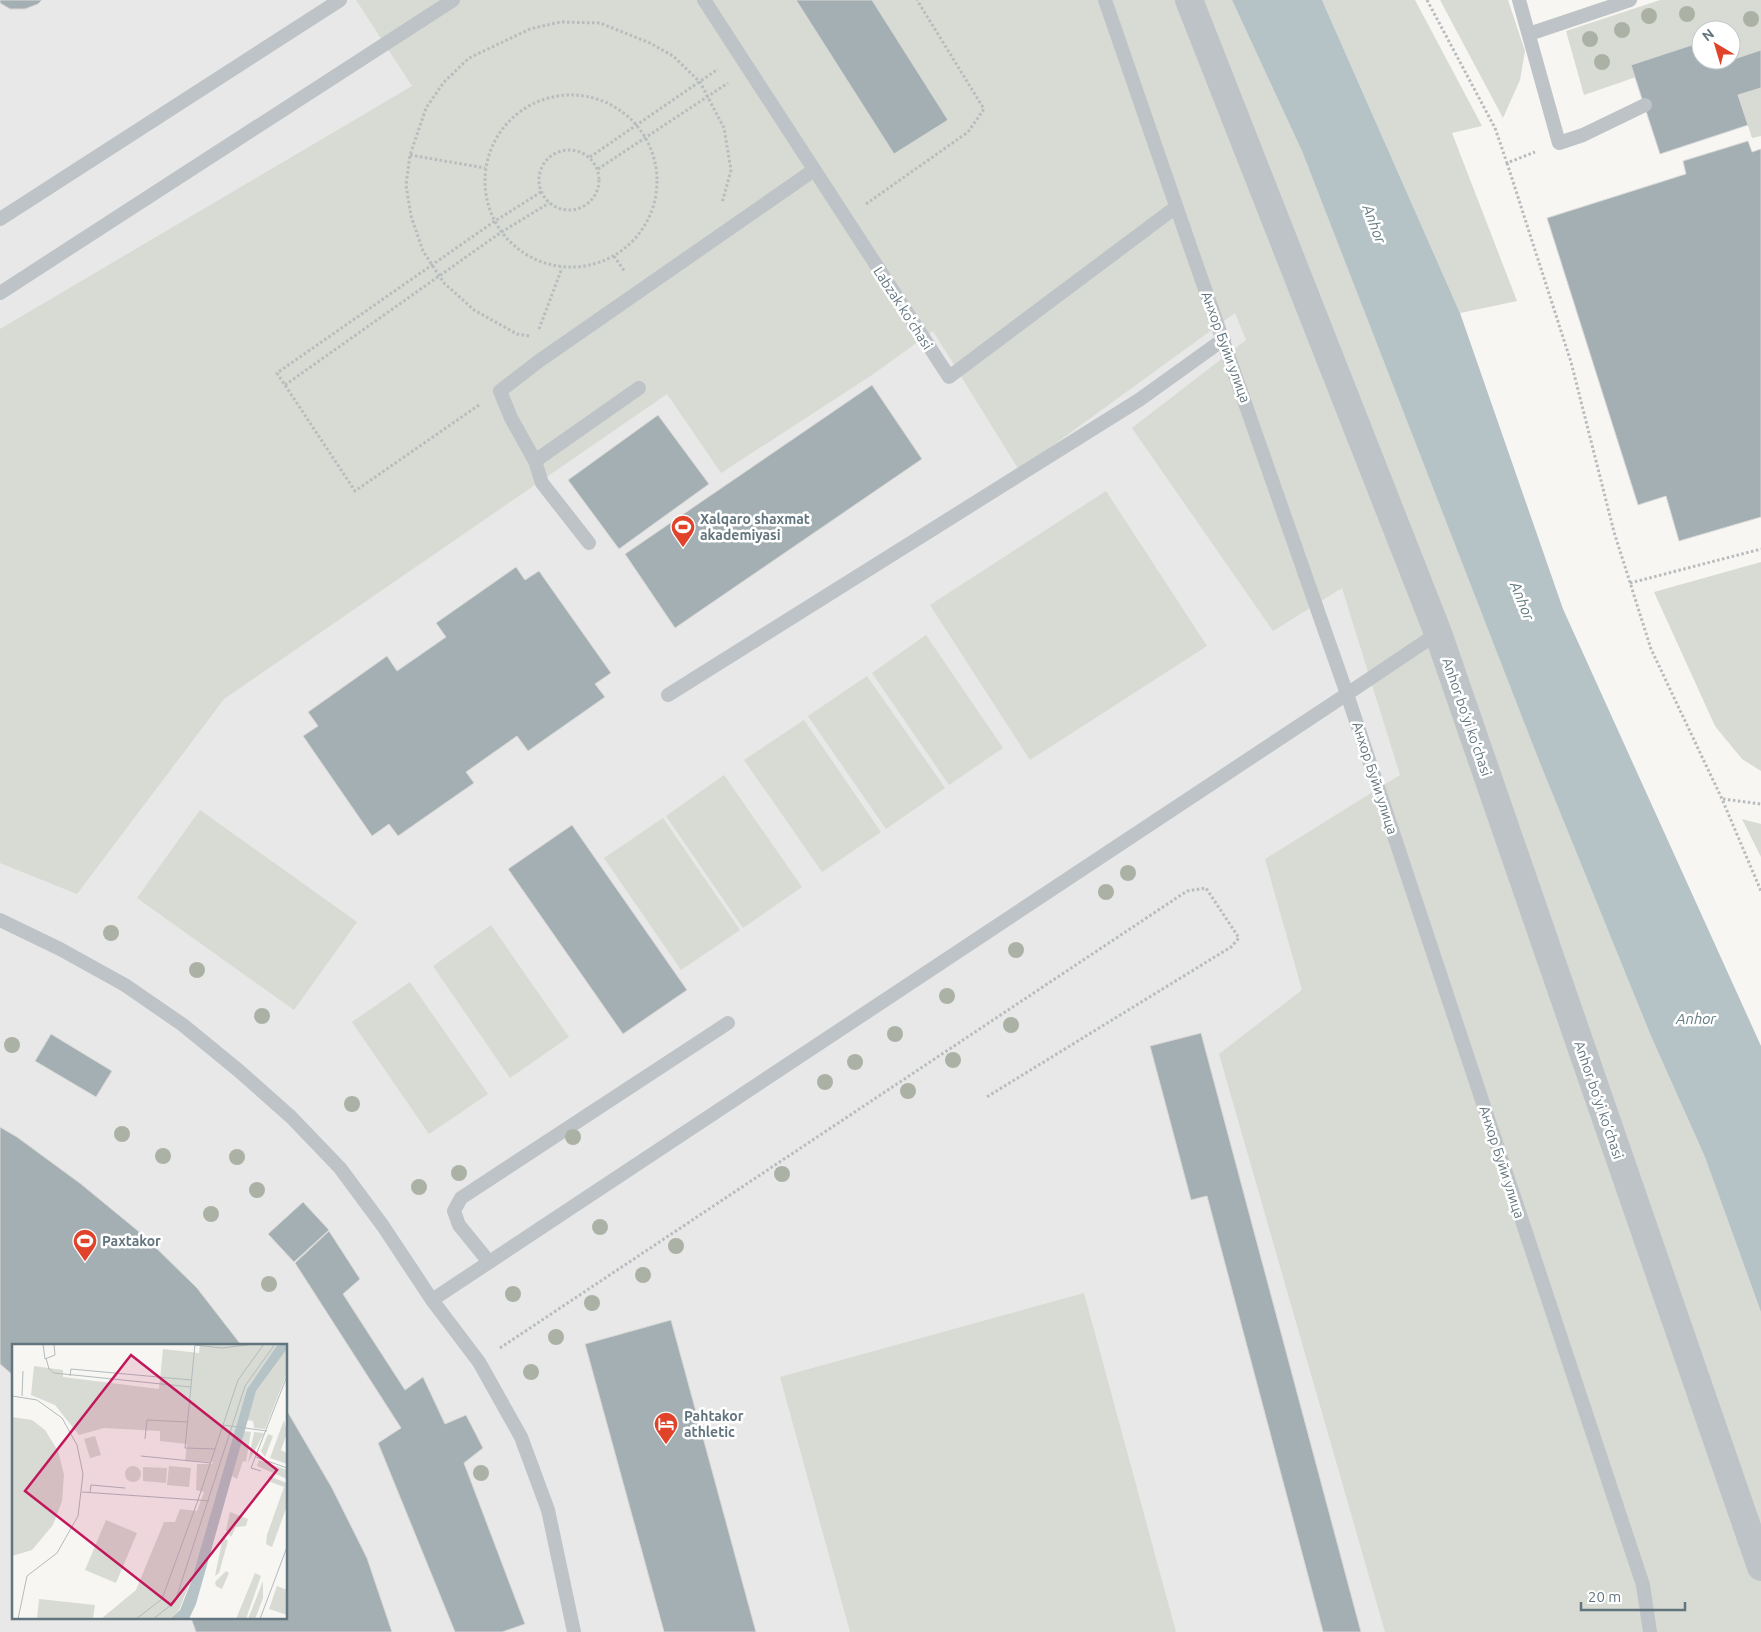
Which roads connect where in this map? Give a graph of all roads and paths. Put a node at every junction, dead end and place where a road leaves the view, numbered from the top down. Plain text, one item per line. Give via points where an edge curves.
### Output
1 (340, 0) edge
2 (453, 0) edge
3 (704, 0) edge
4 (917, 0) edge
5 (1105, 0) edge
6 (1189, 0) edge
7 (1427, 0) edge
8 (1519, 0) edge
9 (1630, 0) edge
10 (1529, 34) junction
11 (739, 54) junction
12 (749, 69) junction
13 (700, 82) junction
14 (708, 97) junction
15 (1645, 105) dead end
16 (637, 126) junction
17 (646, 138) junction
18 (1559, 143) junction
19 (410, 155) junction
20 (590, 158) junction
21 (1507, 163) junction
22 (485, 168) junction
23 (598, 169) junction
24 (814, 170) junction
25 (541, 192) junction
26 (549, 203) junction
27 (1176, 208) junction
28 (0, 219) edge
29 (845, 219) junction
30 (495, 220) junction
31 (500, 233) junction
32 (702, 247) junction
33 (433, 265) junction
34 (562, 268) junction
35 (440, 276) junction
36 (0, 293) edge
37 (1224, 339) junction
38 (284, 385) junction
39 (639, 388) dead end
40 (500, 391) junction
41 (535, 461) junction
42 (589, 543) dead end
43 (1761, 549) edge
44 (1630, 583) junction
45 (1438, 633) junction
46 (1347, 694) junction
47 (668, 695) dead end
48 (1722, 798) junction
49 (1761, 804) edge
50 (1761, 891) edge
51 (0, 920) edge
52 (728, 1023) dead end
53 (985, 1098) dead end
54 (489, 1262) junction
55 (432, 1300) junction
56 (479, 1362) junction
57 (1761, 1566) edge
58 (574, 1632) edge
59 (1650, 1632) edge

1 - 28 lane
2 - 36 lane
3 - 11 lane, Labzak ko'chasi
4 - 29 path via 984,109 968,132
5 - 27 lane, Анхор Буйи улица
6 - 45 street, Anhor bo‘yi ko‘chasi
7 - 21 path via 1495,128
8 - 10 lane
9 - 10 lane
10 - 18 lane
11 - 12 lane, Labzak ko'chasi
11 - 13 path
12 - 14 path
12 - 24 lane, Labzak ko'chasi
13 - 14 path
13 - 16 path
13 - 19 path via 673,56 650,42 600,23 560,22 530,29 469,58 444,82 426,108
14 - 17 path
14 - 32 path via 724,128 731,170 720,210
15 - 18 lane
16 - 17 path
16 - 20 path
16 - 22 path via 630,117 599,98 562,95 528,106 501,130
17 - 23 path
17 - 34 path via 655,157 658,181 651,217 630,246 622,251 598,264
18 - 21 path
19 - 22 path
19 - 33 path via 406,185 411,216 423,250
20 - 23 path
20 - 25 path via 578,151 564,150 552,155 542,165 539,178
21 - 44 path via 1571,362
22 - 30 path via 486,200
23 - 26 path via 600,183 596,196 587,206 574,211 561,210
24 - 29 lane, Labzak ko'chasi
24 - 32 lane
25 - 26 path
25 - 30 path
26 - 31 path
27 - 29 lane, Labzak ko'chasi via 949,377
27 - 37 lane, Анхор Буйи улица
30 - 31 path
30 - 33 path
31 - 34 path via 527,257
31 - 35 path
32 - 40 lane
33 - 35 path
33 - 38 path via 277,373
34 - 35 path via 539,329 532,337 517,334 474,310
35 - 38 path
37 - 46 lane, Анхор Буйи улица
37 - 47 lane via 1139,400
38 - 40 path via 355,490
39 - 41 lane
40 - 41 lane
41 - 42 lane via 542,483
43 - 44 path
44 - 48 path via 1651,649
45 - 46 lane
45 - 57 street, Anhor bo‘yi ko‘chasi
46 - 54 lane
46 - 59 lane, Анхор Буйи улица via 1643,1584
48 - 49 path
48 - 50 path
51 - 55 lane via 126,985 183,1025 245,1076 291,1117 340,1168
52 - 54 lane via 461,1198 454,1211 459,1226
53 - 56 path via 1240,938 1206,888 1178,897
54 - 55 lane
55 - 56 lane
56 - 58 lane via 521,1437 548,1510

